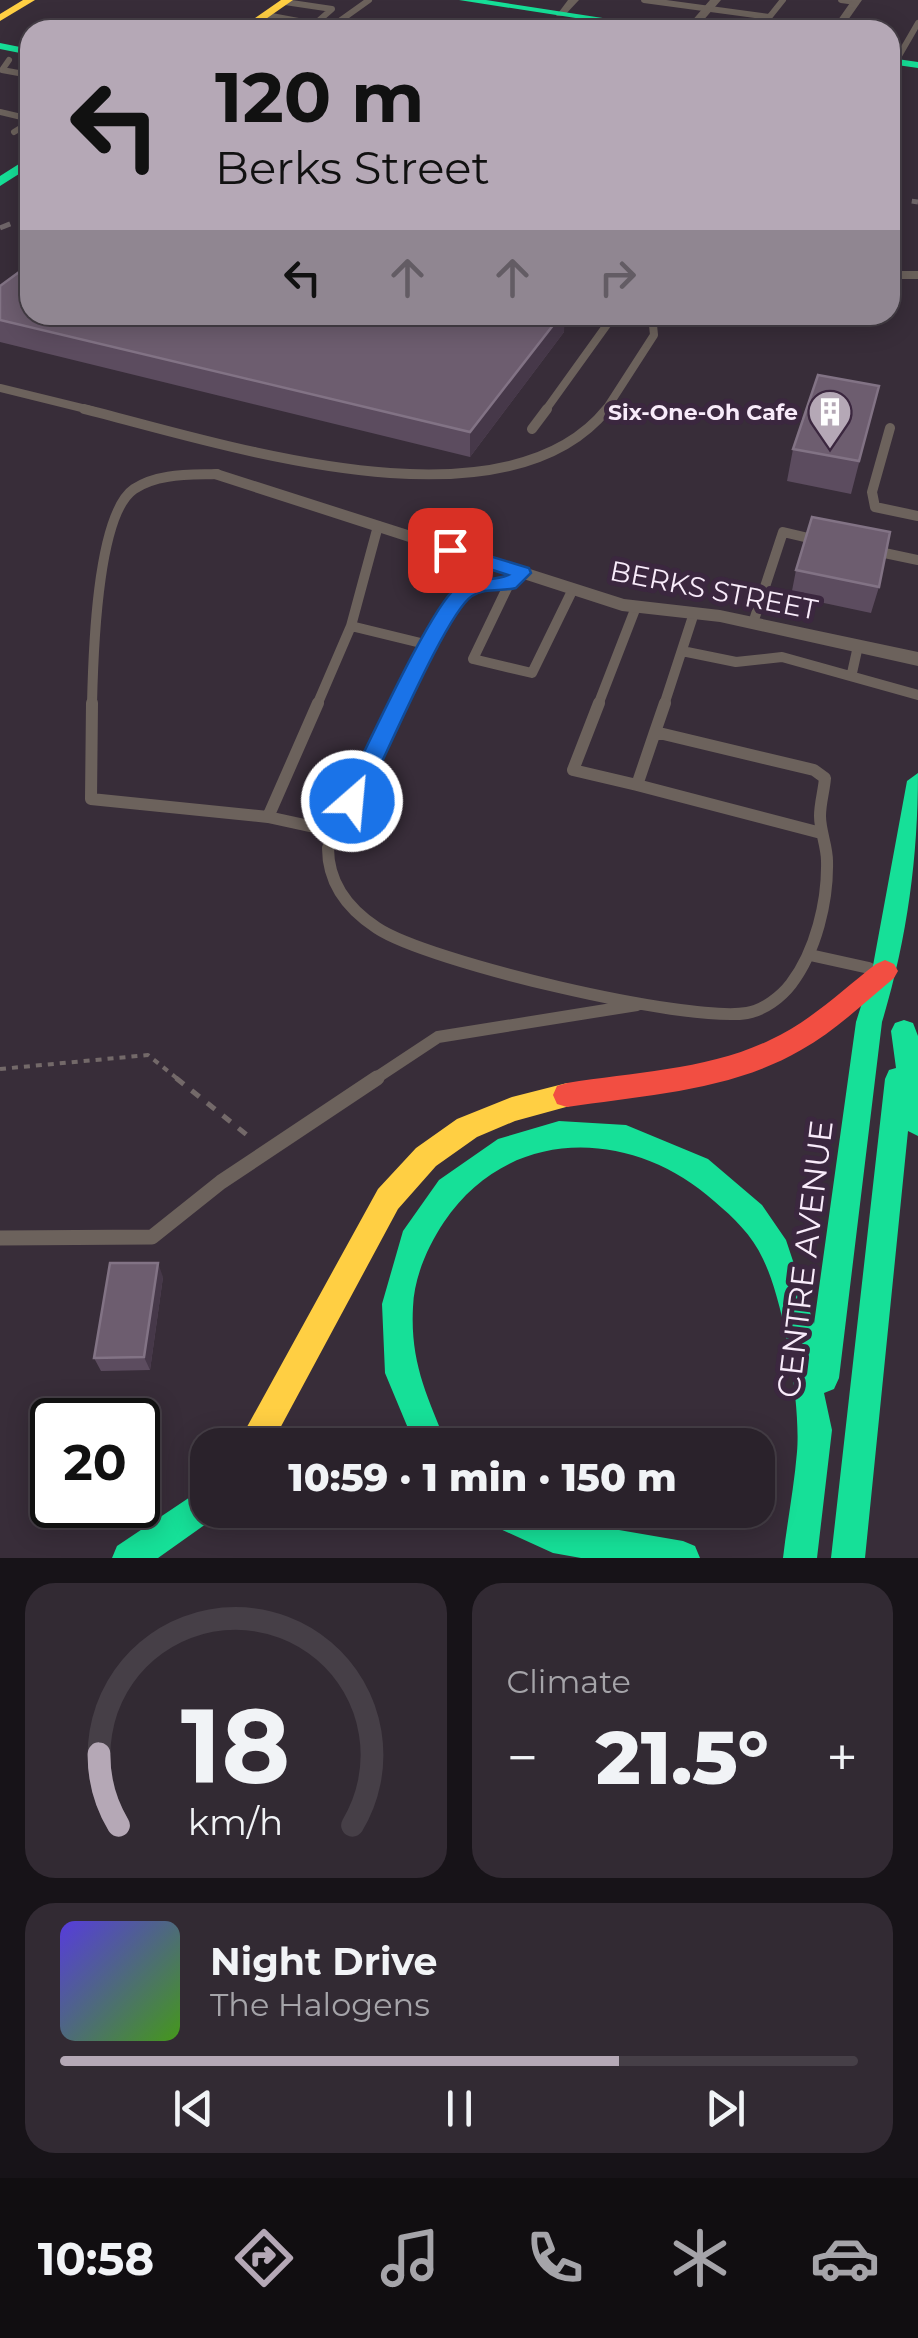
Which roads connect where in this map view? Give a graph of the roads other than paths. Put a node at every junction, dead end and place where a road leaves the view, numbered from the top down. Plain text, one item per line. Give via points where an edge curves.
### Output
1 (30, 0) edge
2 (369, 0) edge
3 (464, 0) edge
4 (644, 0) edge
5 (716, 0) edge
6 (783, 0) edge
7 (841, 0) edge
8 (856, 1) edge
9 (567, 7) edge
10 (706, 10) junction
11 (267, 14) edge
12 (0, 18) edge
13 (769, 18) joint
14 (304, 20) edge
15 (318, 20) edge
16 (341, 20) edge
17 (629, 20) edge
18 (698, 20) edge
19 (918, 24) edge
20 (13, 53) edge
21 (901, 62) edge
22 (20, 73) edge
23 (20, 128) edge
24 (14, 132) dead end
25 (607, 325) edge
26 (653, 325) edge
27 (0, 388) edge
28 (890, 428) dead end
29 (532, 430) dead end
30 (217, 474) joint
31 (918, 516) edge
32 (378, 526) junction
33 (822, 540) edge
34 (860, 548) edge
35 (918, 560) edge
36 (516, 578) junction
37 (573, 589) junction
38 (636, 607) junction
39 (694, 613) junction
40 (752, 623) junction
41 (351, 626) junction
42 (429, 645) junction
43 (858, 646) junction
44 (682, 651) junction
45 (918, 659) edge
46 (852, 673) junction
47 (918, 696) edge
48 (655, 732) junction
49 (918, 781) edge
50 (637, 785) junction
51 (268, 817) junction
52 (336, 832) junction
53 (822, 833) junction
54 (810, 955) junction
55 (885, 971) junction
56 (646, 1003) junction
57 (904, 1031) junction
58 (918, 1123) edge
59 (0, 1238) edge
60 (262, 1428) edge
61 (422, 1428) edge
62 (814, 1451) junction
63 (190, 1516) edge
64 (536, 1528) edge
65 (129, 1558) edge
66 (684, 1558) edge
67 (800, 1558) edge
68 (848, 1558) edge

1 - 12 main road
2 - 16 lane
3 - 9 main road
4 - 10 lane
5 - 10 street
6 - 13 lane
7 - 8 lane
9 - 17 main road
10 - 13 lane
10 - 18 street
11 - 14 lane
11 - 15 lane via 332,9
19 - 21 lane
20 - 22 lane via 2,70
23 - 24 lane
25 - 29 lane
26 - 27 lane via 654,335 590,428 567,444 470,470 368,475 322,468
28 - 31 lane via 872,492 875,507
30 - 32 street, BERKS STREET
30 - 51 lane via 149,482 129,492 111,519 91,675 90,799
32 - 36 street, BERKS STREET
32 - 41 lane
33 - 40 lane via 783,532
34 - 35 lane
36 - 37 street, BERKS STREET
36 - 37 lane via 473,659 532,673
36 - 42 lane via 468,587
37 - 38 street, BERKS STREET
38 - 39 street, BERKS STREET
38 - 50 lane via 573,770
39 - 40 street, BERKS STREET
39 - 44 lane
40 - 43 street, BERKS STREET
41 - 42 lane
41 - 51 lane
42 - 52 lane
43 - 45 street, BERKS STREET
43 - 46 lane
44 - 46 lane via 743,662 770,655
44 - 48 lane
46 - 47 lane
48 - 50 lane
48 - 53 lane via 821,773
49 - 55 main road, CENTRE AVENUE
50 - 53 lane
51 - 52 lane
52 - 56 lane via 327,862 335,889 391,936 435,953
53 - 54 lane via 827,872
54 - 55 lane
54 - 56 lane via 789,987 745,1014
55 - 57 main road, CENTRE AVENUE
55 - 60 main road via 810,1031 766,1055 524,1104 448,1138 388,1199
55 - 62 main road, CENTRE AVENUE via 869,1022
56 - 59 lane via 438,1037 152,1236
57 - 58 main road
57 - 68 main road, CENTRE AVENUE
61 - 62 main road via 395,1348 398,1288 415,1235 446,1191 487,1159 536,1139 588,1134 676,1155 723,1186 762,1228 786,1275 798,1320
62 - 67 main road, CENTRE AVENUE
63 - 65 main road
64 - 66 main road

